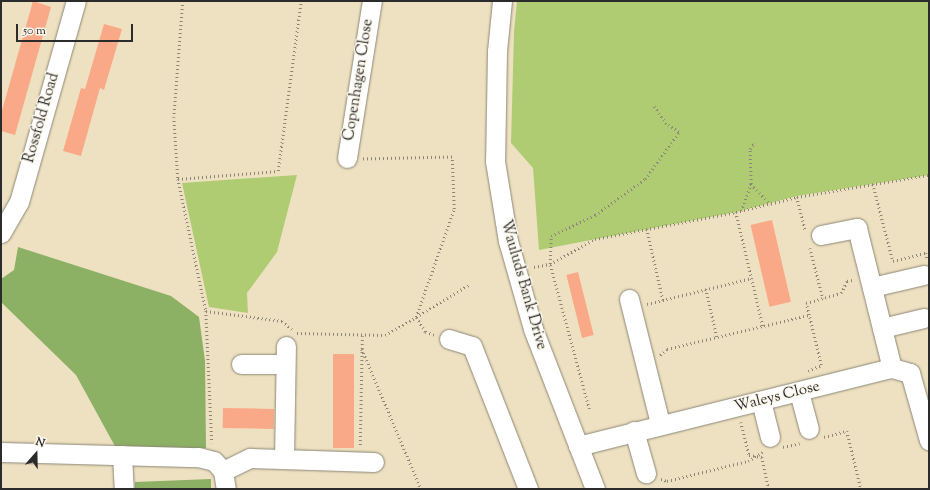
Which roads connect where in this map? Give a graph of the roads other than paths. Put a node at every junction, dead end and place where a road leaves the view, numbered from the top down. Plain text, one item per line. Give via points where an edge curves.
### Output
1 (76, 1) edge
2 (372, 1) edge
3 (502, 1) edge
4 (347, 158) road end
5 (1, 232) edge
6 (821, 234) dead end
7 (926, 268) road end
8 (870, 281) junction
9 (630, 303) road end
10 (924, 318) dead end
11 (882, 328) junction
12 (449, 339) road end
13 (241, 364) dead end
14 (892, 368) junction
15 (806, 390) junction
16 (761, 401) junction
17 (660, 423) junction
18 (634, 431) junction
19 (810, 436) road end
20 (929, 440) edge
21 (771, 445) road end
22 (578, 446) junction
23 (1, 452) edge
24 (122, 455) junction
25 (284, 458) junction
26 (374, 462) road end
27 (646, 473) road end
28 (225, 480) edge
29 (124, 489) edge
30 (528, 489) edge
31 (595, 489) edge

1 - 5 street, Rossfold Road via 18,202
2 - 4 street, Copenhagen Close
3 - 22 street, Wauluds Bank Drive via 497,51 495,161 508,241 533,329
6 - 8 street via 857,228
7 - 8 street
8 - 11 street
9 - 17 street
10 - 11 street
11 - 14 street
12 - 30 street via 472,346
13 - 25 street via 289,348
14 - 15 street, Waleys Close
14 - 20 street via 910,373
15 - 16 street, Waleys Close
15 - 19 street
16 - 17 street, Waleys Close
16 - 21 street
17 - 18 street, Waleys Close
18 - 22 street, Waleys Close
18 - 27 street
22 - 31 street, Wauluds Bank Drive
23 - 24 street
24 - 28 street via 198,457 214,461
24 - 29 street
25 - 26 street
25 - 28 street via 250,458

